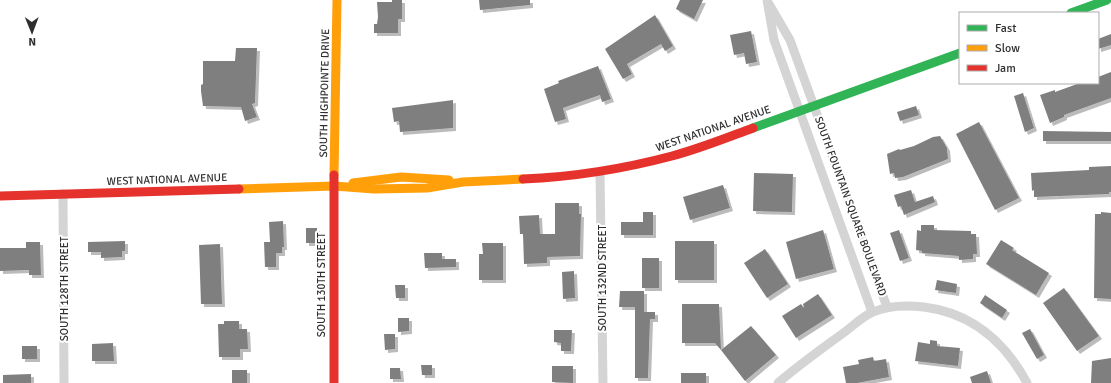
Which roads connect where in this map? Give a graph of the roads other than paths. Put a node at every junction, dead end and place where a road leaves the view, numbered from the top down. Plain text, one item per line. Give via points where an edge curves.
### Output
1 (337, 0) edge
2 (767, 0) edge
3 (1107, 0) edge
4 (1074, 12) edge
5 (959, 53) edge
6 (796, 55) junction
7 (781, 61) junction
8 (815, 106) junction
9 (798, 111) junction
10 (600, 172) junction
11 (334, 186) junction
12 (64, 194) junction
13 (0, 196) edge
14 (887, 307) junction
15 (872, 312) junction
16 (64, 383) edge
17 (334, 383) edge
18 (603, 383) edge
19 (778, 383) edge
20 (1027, 383) edge

1 - 11 main road, SOUTH HIGHPOINTE DRIVE
2 - 6 street, SOUTH FOUNTAIN SQUARE BOULEVARD
2 - 7 street, SOUTH FOUNTAIN SQUARE BOULEVARD via 770,26
3 - 4 main road
5 - 8 main road, WEST NATIONAL AVENUE
6 - 7 street
6 - 8 street, SOUTH FOUNTAIN SQUARE BOULEVARD
7 - 9 street, SOUTH FOUNTAIN SQUARE BOULEVARD
8 - 9 main road, WEST NATIONAL AVENUE
8 - 14 street, SOUTH FOUNTAIN SQUARE BOULEVARD
9 - 10 main road, WEST NATIONAL AVENUE via 673,156
9 - 15 street, SOUTH FOUNTAIN SQUARE BOULEVARD
10 - 11 main road, WEST NATIONAL AVENUE via 565,177 463,182 426,177 400,177
10 - 18 street, SOUTH 132ND STREET
11 - 12 main road, WEST NATIONAL AVENUE
11 - 17 main road, SOUTH 130TH STREET
12 - 13 main road, WEST NATIONAL AVENUE
12 - 16 street, SOUTH 128TH STREET
14 - 15 street
14 - 20 street via 934,308 965,319 981,328 1007,351
15 - 19 street

